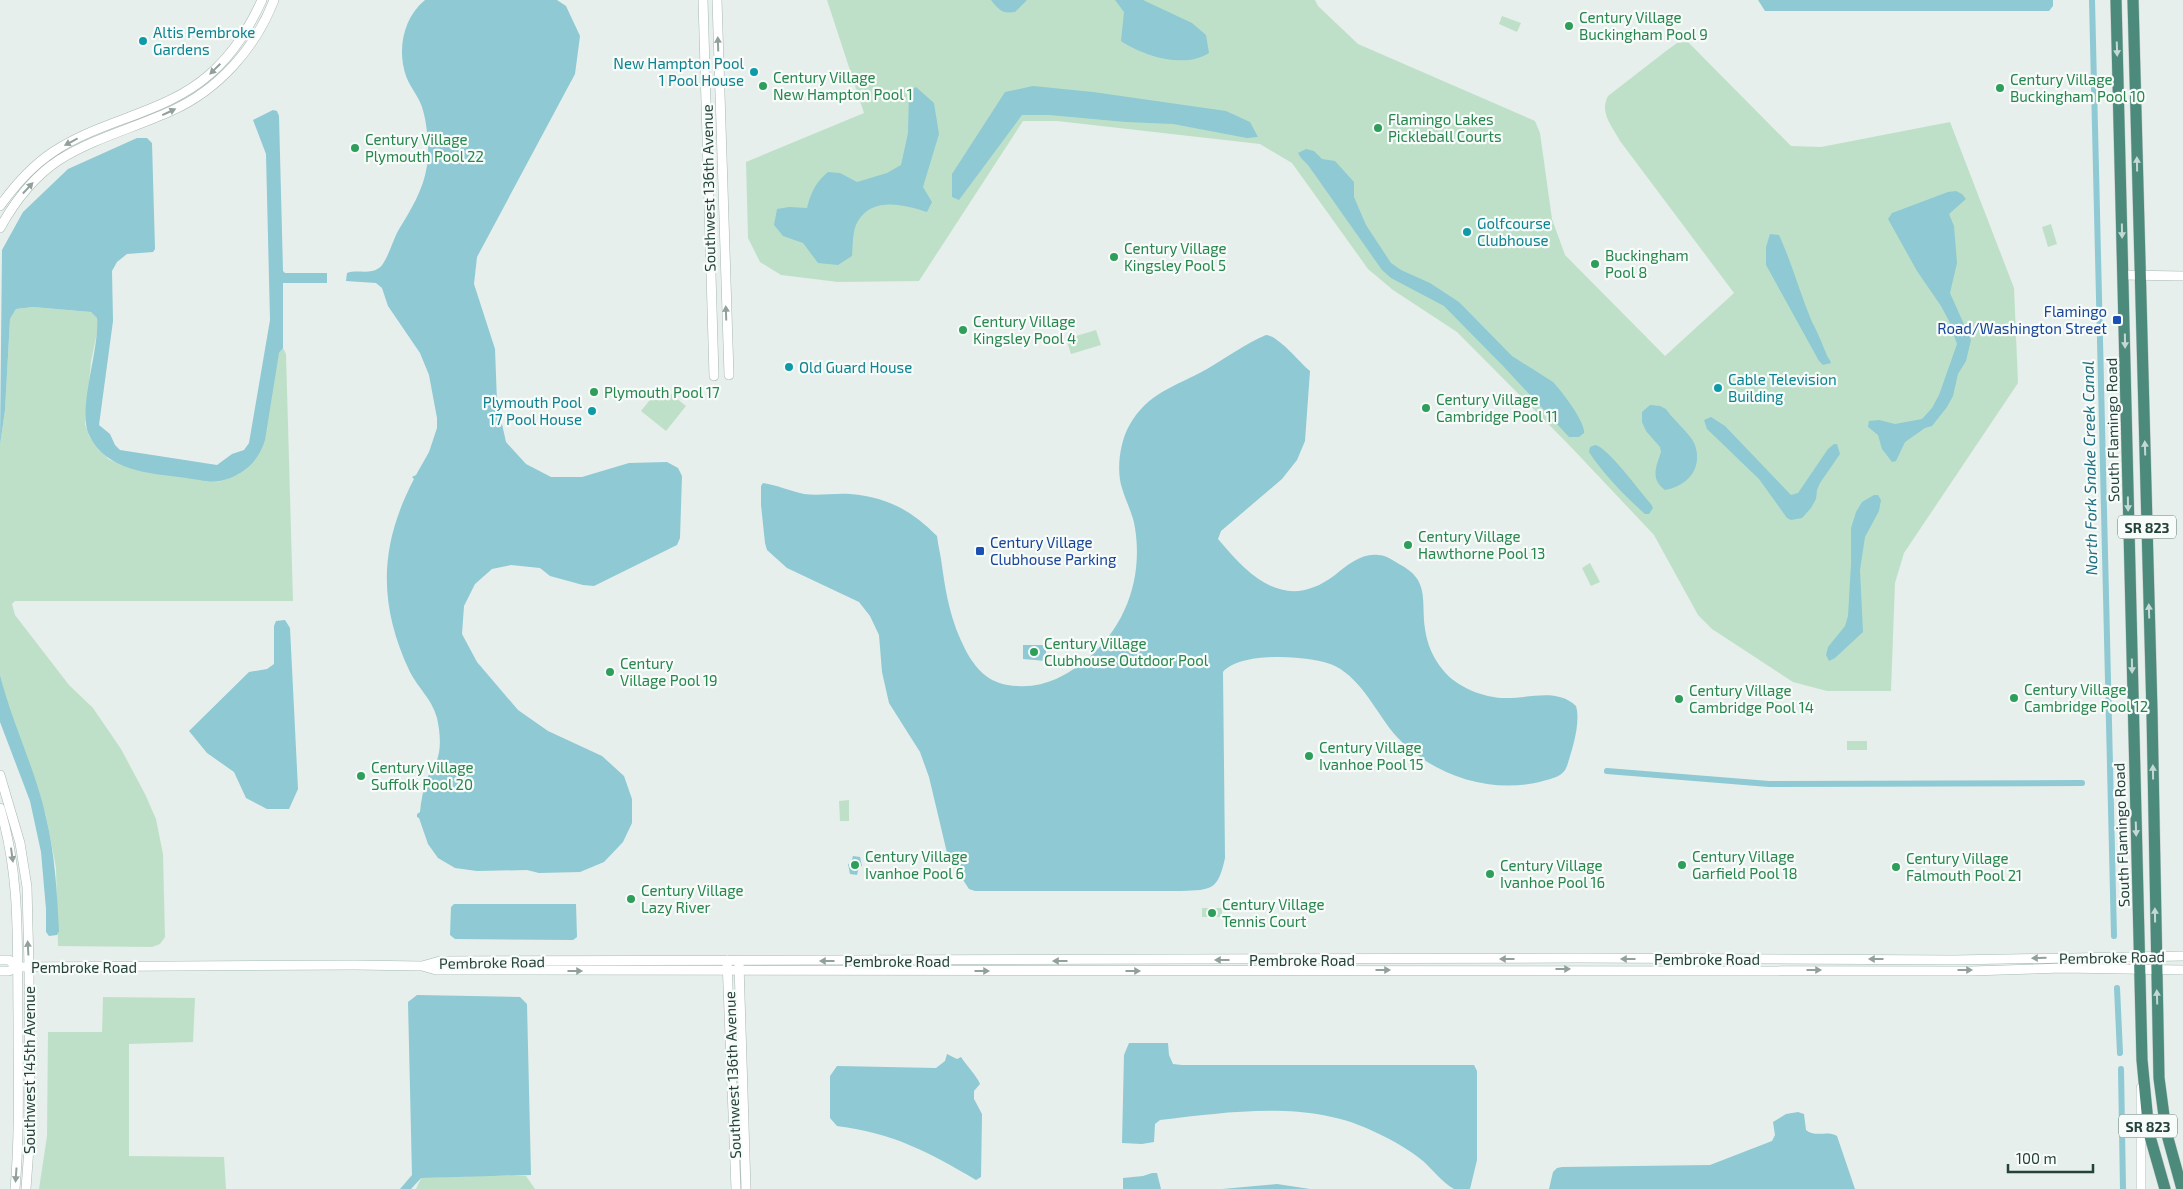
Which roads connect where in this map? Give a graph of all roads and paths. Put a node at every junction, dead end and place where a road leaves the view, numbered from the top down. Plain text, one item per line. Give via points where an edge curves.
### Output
1 (262, 0) edge
2 (274, 0) edge
3 (703, 0) edge
4 (717, 0) edge
5 (2116, 0) edge
6 (2133, 0) edge
7 (0, 206) edge
8 (0, 228) edge
9 (2123, 275) junction
10 (2140, 275) junction
11 (2183, 276) edge
12 (729, 375) dead end
13 (714, 376) dead end
14 (0, 775) edge
15 (0, 808) edge
16 (2140, 956) junction
17 (2156, 956) junction
18 (2183, 956) edge
19 (0, 960) edge
20 (727, 960) junction
21 (1917, 960) junction
22 (739, 961) junction
23 (422, 966) junction
24 (17, 967) junction
25 (29, 967) junction
26 (2140, 969) junction
27 (2156, 969) junction
28 (1917, 970) junction
29 (2183, 970) edge
30 (0, 971) edge
31 (728, 971) junction
32 (739, 971) junction
33 (2142, 1060) junction
34 (15, 1189) edge
35 (26, 1189) edge
36 (736, 1189) edge
37 (746, 1189) edge
38 (2141, 1189) edge
39 (2165, 1189) edge
40 (2182, 1189) edge

1 -> 7 main road via 245,35 209,75 167,102 81,136 54,151 21,179
8 -> 2 main road via 23,192 59,160 171,111 216,83 253,40
3 - 13 main road, Southwest 136th Avenue
12 -> 4 main road, Southwest 136th Avenue
5 -> 9 highway, South Flamingo Road / SR 823
10 -> 6 highway, SR 823
9 - 10 main road
9 -> 16 highway, South Flamingo Road / SR 823
10 - 11 main road
17 -> 10 highway, SR 823
25 -> 14 main road, Southwest 145th Avenue via 27,887 20,843
15 -> 24 main road, Southwest 145th Avenue via 17,890
16 - 17 main road, Pembroke Road
16 -> 21 main road, Pembroke Road
16 - 26 highway, South Flamingo Road / SR 823
17 - 18 main road, Pembroke Road
17 - 27 highway, SR 823
19 - 24 main road, Pembroke Road via 9,960
20 - 22 main road, Pembroke Road
20 - 23 main road, Pembroke Road via 440,961
20 - 31 main road, Southwest 136th Avenue
21 -> 22 main road, Pembroke Road
21 - 28 main road
22 - 32 main road, Southwest 136th Avenue
23 - 25 main road, Pembroke Road
23 -> 31 main road, Pembroke Road via 436,970
24 - 25 main road, Pembroke Road
24 - 30 main road, Pembroke Road
24 -> 34 main road, Southwest 145th Avenue via 18,1139
25 - 35 main road, Southwest 145th Avenue via 30,1134
26 - 27 main road, Pembroke Road
28 -> 26 main road, Pembroke Road
26 - 33 highway, South Flamingo Road / SR 823
27 - 29 main road, Pembroke Road
40 -> 27 highway, SR 823 via 2166,1131 2159,1078
32 -> 28 main road, Pembroke Road
31 - 32 main road, Pembroke Road
31 - 36 main road, Southwest 136th Avenue
32 - 37 main road, Southwest 136th Avenue
33 - 38 main road, South Flamingo Road
33 - 39 highway, SR 823 via 2150,1133

